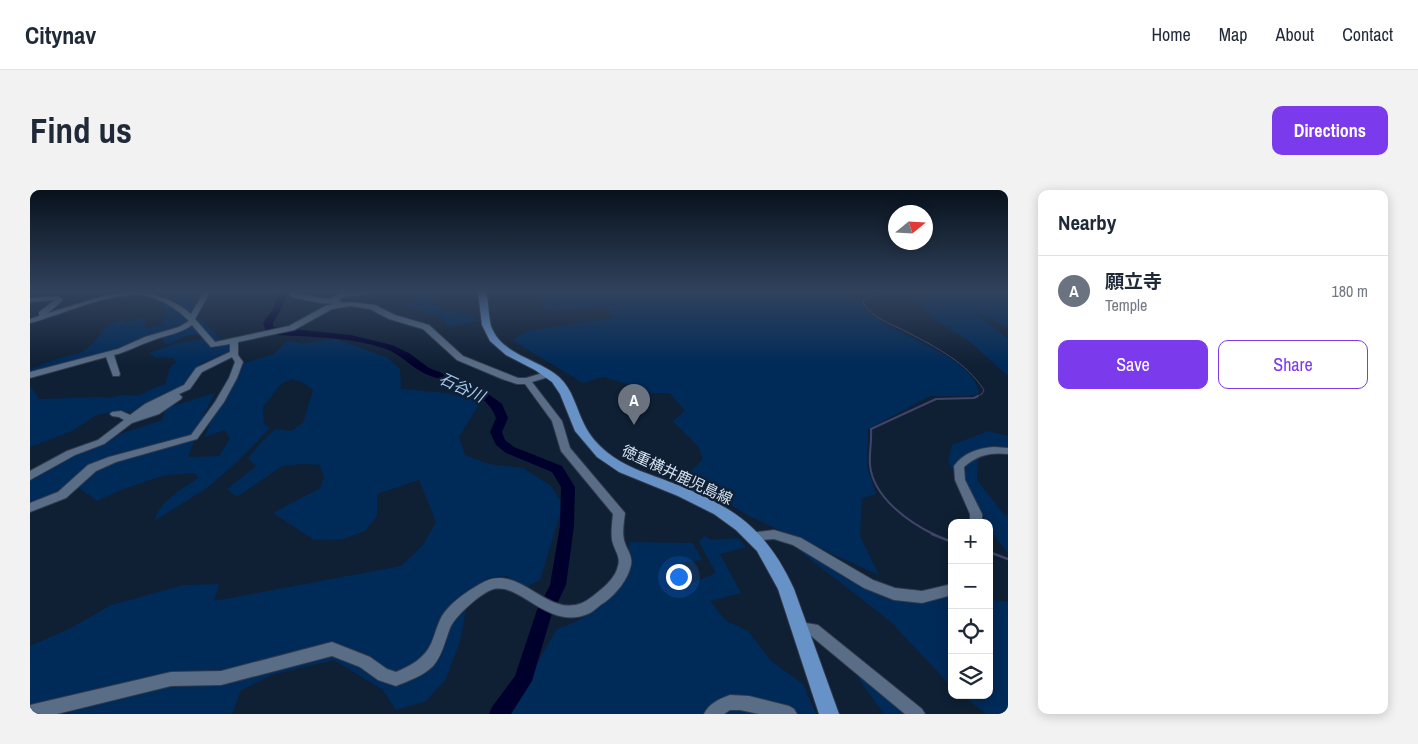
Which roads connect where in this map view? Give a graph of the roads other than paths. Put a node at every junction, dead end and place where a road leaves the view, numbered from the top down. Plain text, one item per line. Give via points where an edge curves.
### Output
1 (188, 316) edge
2 (194, 316) edge
3 (313, 316) edge
4 (391, 316) edge
5 (485, 316) edge
6 (45, 317) edge
7 (192, 320) junction
8 (30, 321) edge
9 (234, 342) junction
10 (109, 354) junction
11 (234, 355) junction
12 (116, 374) dead end
13 (549, 374) junction
14 (30, 376) edge
15 (527, 381) junction
16 (115, 414) dead end
17 (130, 420) junction
18 (1008, 450) edge
19 (30, 476) edge
20 (30, 508) edge
21 (976, 519) edge
22 (752, 536) junction
23 (948, 590) edge
24 (800, 628) junction
25 (30, 713) edge
26 (824, 713) edge
27 (712, 714) edge
28 (789, 714) edge
29 (917, 714) edge

1 - 7 street
2 - 7 street
3 - 9 street via 300,324
4 - 15 street via 419,324 460,358 505,377
5 - 13 main road, 徳重横井鹿児島線 via 492,336 502,347
6 - 8 street
7 - 9 street via 211,344
7 - 10 street via 182,329
9 - 11 street
10 - 12 street
10 - 14 street
11 - 17 street via 199,370 187,387 148,406
11 - 20 street via 239,362 232,384 206,420 202,431 185,440 131,452 99,465 82,475 62,495
13 - 15 street
13 - 22 main road, 徳重横井鹿児島線 via 564,389 579,426 599,452 616,465 704,502
15 - 25 street via 557,421 565,449 618,513 617,538 626,562 622,576 598,602 584,611 567,612 538,602 502,581 496,582 486,586 450,616 427,662 396,680 365,662 332,649 221,678 171,679
16 - 17 street
17 - 19 street via 101,442 72,453
18 - 21 street via 976,453 959,466 960,480
22 - 23 street via 764,532 778,534 894,595 926,598
22 - 24 main road, 徳重横井鹿児島線 via 777,570
24 - 26 main road, 徳重横井鹿児島線
24 - 29 street via 813,629
27 - 28 street via 718,708 740,701

